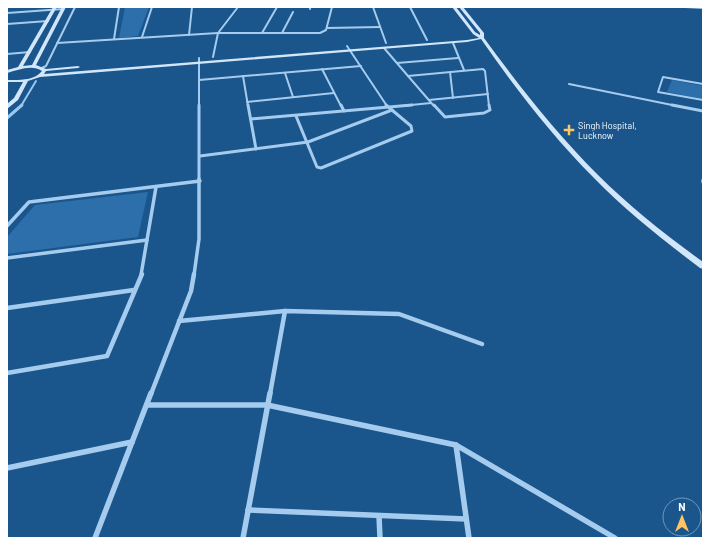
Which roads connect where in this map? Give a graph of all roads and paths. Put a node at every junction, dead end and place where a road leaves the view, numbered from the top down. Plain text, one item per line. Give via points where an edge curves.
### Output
1 (75, 7) edge
2 (119, 7) edge
3 (152, 7) edge
4 (192, 7) edge
5 (238, 7) edge
6 (277, 7) edge
7 (332, 7) edge
8 (373, 7) edge
9 (410, 7) edge
10 (454, 7) edge
11 (461, 7) edge
12 (685, 7) edge
13 (55, 8) edge
14 (63, 8) edge
15 (703, 8) edge
16 (293, 12) dead end
17 (7, 13) edge
18 (48, 21) junction
19 (7, 24) edge
20 (380, 27) junction
21 (327, 28) junction
22 (218, 33) junction
23 (262, 33) junction
24 (282, 33) junction
25 (189, 34) junction
26 (142, 37) junction
27 (482, 38) junction
28 (114, 39) junction
29 (428, 40) junction
30 (57, 43) junction
31 (452, 43) junction
32 (348, 46) junction
33 (385, 46) junction
34 (351, 51) junction
35 (30, 52) junction
36 (7, 54) edge
37 (213, 57) junction
38 (458, 58) junction
39 (199, 60) junction
40 (397, 63) junction
41 (114, 64) dead end
42 (361, 66) junction
43 (32, 67) junction
44 (83, 67) dead end
45 (20, 68) junction
46 (43, 69) junction
47 (322, 69) junction
48 (464, 70) junction
49 (7, 72) edge
50 (284, 72) junction
51 (450, 72) junction
52 (40, 76) junction
53 (243, 76) junction
54 (408, 76) junction
55 (26, 80) junction
56 (199, 80) junction
57 (8, 82) edge
58 (569, 84) dead end
59 (703, 84) edge
60 (658, 92) junction
61 (334, 93) junction
62 (488, 94) junction
63 (293, 97) junction
64 (453, 98) junction
65 (703, 100) edge
66 (430, 101) junction
67 (248, 102) junction
68 (655, 102) junction
69 (7, 107) edge
70 (388, 107) junction
71 (392, 110) junction
72 (344, 111) junction
73 (703, 111) edge
74 (296, 116) junction
75 (251, 119) junction
76 (308, 142) junction
77 (256, 149) junction
78 (200, 156) junction
79 (200, 181) junction
80 (156, 187) junction
81 (7, 226) edge
82 (147, 240) junction
83 (7, 258) edge
84 (703, 266) edge
85 (134, 290) junction
86 (7, 308) edge
87 (285, 311) junction
88 (179, 321) junction
89 (482, 344) dead end
90 (7, 373) edge
91 (147, 405) junction
92 (267, 405) junction
93 (132, 442) junction
94 (456, 445) junction
95 (7, 468) edge
96 (248, 510) junction
97 (380, 516) junction
98 (466, 519) junction
99 (95, 538) edge
100 (243, 538) edge
101 (380, 538) edge
102 (469, 538) edge
103 (615, 538) edge

1 - 30 street
2 - 28 street
3 - 26 street
4 - 25 street
5 - 22 street
6 - 23 street
7 - 21 street
8 - 20 street
9 - 29 street
10 - 27 street via 474,33
11 - 27 street via 482,33
12 - 15 street
13 - 14 street
13 - 17 street
13 - 18 street
14 - 43 street
16 - 24 street
18 - 19 street
18 - 35 street
20 - 21 street
20 - 33 street
21 - 24 street via 320,33
22 - 23 street
22 - 25 street
22 - 37 street
23 - 24 street
25 - 26 street
26 - 28 street
27 - 29 street
27 - 31 street
27 - 84 street via 550,127 596,177 657,232
28 - 30 street
29 - 33 street
30 - 46 street
31 - 33 street
31 - 38 street
32 - 33 street
32 - 34 street
32 - 37 street
33 - 34 street
33 - 40 street
34 - 39 street
34 - 42 street
35 - 36 street
35 - 45 street
37 - 39 street
38 - 40 street
38 - 48 street
39 - 41 street
39 - 52 street
39 - 56 street
40 - 54 street
42 - 47 street
42 - 70 street
43 - 45 street
43 - 46 street
44 - 46 street
45 - 49 street
46 - 52 street via 44,72
47 - 50 street
47 - 61 street
48 - 51 street
48 - 62 street via 478,68 485,71
50 - 53 street
50 - 63 street
51 - 54 street
51 - 64 street
52 - 55 street
53 - 56 street
53 - 67 street
54 - 66 street
55 - 57 street
55 - 69 street via 16,99
56 - 78 street
58 - 68 street
59 - 60 street via 663,77
60 - 65 street
60 - 68 street
61 - 63 street
61 - 72 street
62 - 64 street
62 - 66 street via 490,110 484,113 445,117
63 - 67 street
64 - 66 street
66 - 70 street
67 - 75 street
68 - 73 street
70 - 71 street
70 - 72 street
71 - 76 street
71 - 76 street via 411,126 412,132 326,167 317,166
72 - 74 street
74 - 75 street
74 - 76 street
75 - 77 street
76 - 77 street
77 - 78 street
78 - 79 street
79 - 80 street
79 - 88 street via 199,239 191,291
80 - 81 street via 29,202
80 - 82 street
82 - 83 street
82 - 85 street via 142,270
85 - 86 street
85 - 90 street via 107,356
87 - 88 street
87 - 89 street via 399,314
87 - 92 street
88 - 91 street
91 - 92 street
91 - 93 street
92 - 94 street
92 - 96 street
93 - 95 street
93 - 99 street
94 - 98 street
94 - 103 street
96 - 97 street
96 - 100 street
97 - 98 street
97 - 101 street
98 - 102 street

